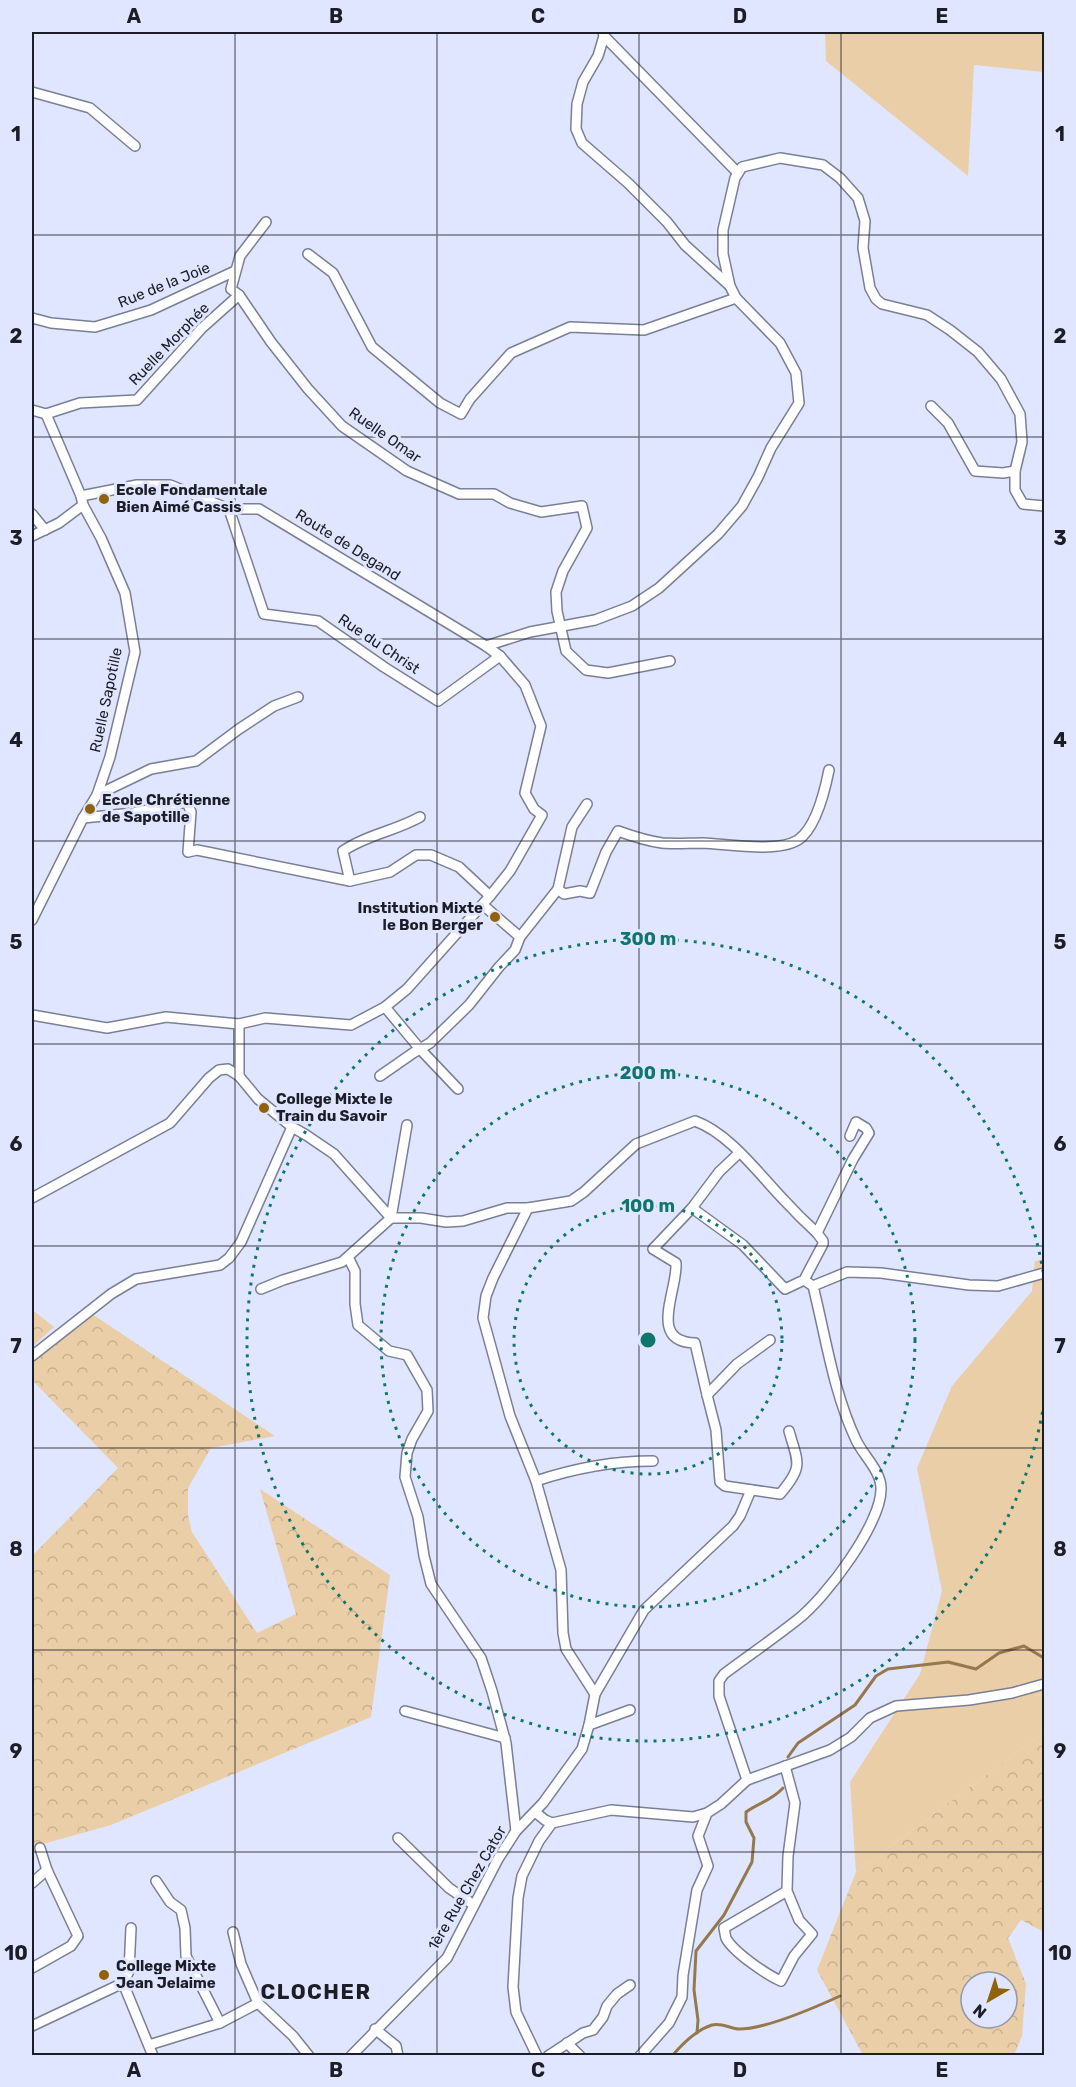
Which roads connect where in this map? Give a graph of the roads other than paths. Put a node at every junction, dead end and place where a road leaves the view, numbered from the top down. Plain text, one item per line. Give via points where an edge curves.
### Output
1 (603, 34) edge
2 (32, 92) edge
3 (135, 146) dead end
4 (738, 173) junction
5 (266, 222) dead end
6 (308, 254) dead end
7 (236, 271) junction
8 (730, 286) junction
9 (239, 295) junction
10 (736, 298) junction
11 (32, 318) edge
12 (931, 406) dead end
13 (32, 410) edge
14 (46, 414) junction
15 (1015, 471) junction
16 (82, 500) junction
17 (1044, 506) edge
18 (229, 509) junction
19 (32, 514) edge
20 (45, 530) junction
21 (32, 536) edge
22 (560, 627) junction
23 (486, 646) junction
24 (500, 656) junction
25 (670, 661) dead end
26 (298, 697) dead end
27 (830, 770) dead end
28 (97, 795) junction
29 (587, 804) dead end
30 (420, 817) dead end
31 (83, 818) junction
32 (350, 880) junction
33 (558, 889) junction
34 (490, 896) junction
35 (483, 905) junction
36 (32, 920) edge
37 (520, 937) junction
38 (385, 1007) junction
39 (32, 1015) edge
40 (239, 1024) junction
41 (420, 1049) junction
42 (238, 1076) junction
43 (380, 1076) dead end
44 (458, 1089) dead end
45 (407, 1125) dead end
46 (292, 1128) junction
47 (850, 1136) dead end
48 (739, 1153) junction
49 (32, 1198) edge
50 (528, 1208) junction
51 (692, 1208) junction
52 (391, 1218) junction
53 (817, 1233) junction
54 (348, 1257) junction
55 (1044, 1273) edge
56 (804, 1280) junction
57 (813, 1286) junction
58 (261, 1289) dead end
59 (770, 1340) dead end
60 (32, 1356) edge
61 (707, 1395) junction
62 (789, 1431) dead end
63 (653, 1461) dead end
64 (536, 1481) junction
65 (751, 1491) junction
66 (1044, 1684) edge
67 (595, 1694) junction
68 (630, 1710) dead end
69 (405, 1711) dead end
70 (589, 1725) junction
71 (505, 1738) junction
72 (785, 1766) junction
73 (747, 1780) junction
74 (535, 1812) junction
75 (707, 1813) junction
76 (552, 1823) junction
77 (516, 1831) junction
78 (398, 1838) dead end
79 (40, 1848) dead end
80 (47, 1870) junction
81 (156, 1881) dead end
82 (32, 1883) edge
83 (787, 1891) junction
84 (474, 1905) junction
85 (131, 1928) dead end
86 (233, 1932) dead end
87 (32, 1968) edge
88 (123, 1983) junction
89 (630, 1985) dead end
90 (258, 2003) junction
91 (220, 2023) junction
92 (32, 2026) edge
93 (375, 2029) junction
94 (567, 2043) junction
95 (148, 2045) junction
96 (153, 2055) edge
97 (309, 2055) edge
98 (351, 2055) edge
99 (398, 2055) edge
100 (537, 2055) edge
101 (548, 2055) edge
102 (580, 2055) edge
103 (640, 2055) edge

1 - 4 street
1 - 8 street via 577,104 576,129 582,142
2 - 3 street via 90,108
4 - 8 street via 723,230
4 - 15 street via 742,167 780,158 823,165 840,178 858,198 865,221 863,248 870,288 876,299 927,315 978,352 1001,379 1020,414 1022,442
5 - 7 street via 240,256
6 - 10 street via 333,273 372,347 440,403 461,414 512,353 570,327 644,330
7 - 9 street, Ruelle Omar via 231,289
7 - 11 street, Rue de la Joie via 151,310 95,327
8 - 10 street
9 - 14 street, Ruelle Morphée via 202,328 137,400 80,403
9 - 22 street, Ruelle Omar via 271,342 342,426 407,471 459,494 494,494 541,512 582,506 587,528 556,592
10 - 22 street via 780,344 796,374 799,404 742,506 718,534 659,588 632,606 595,620
12 - 15 street via 948,423 975,471
13 - 14 street
14 - 16 street, Ruelle Sapotille
15 - 17 street via 1015,490 1023,504
16 - 18 street, Route de Degand via 137,485 170,485
16 - 20 street via 59,523
16 - 28 street, Ruelle Sapotille via 125,593 135,652
18 - 23 street, Route de Degand via 259,509
18 - 24 street, Rue du Christ via 264,614 318,621 438,701
19 - 20 street
20 - 21 street
22 - 23 street
22 - 25 street via 566,651 586,670 608,673
23 - 24 street, Route de Degand
24 - 34 street, Route de Degand via 525,686 541,726 525,794 542,815 510,871
26 - 28 street via 274,706 196,761 151,769
27 - 33 street via 816,814 798,840 784,845 740,847 662,843 618,831 590,893 564,894
28 - 31 street, Ruelle Sapotille
29 - 33 street via 572,827
30 - 32 street via 343,851
31 - 32 street via 187,802 191,812 188,852 197,850
31 - 36 street, Ruelle Sapotille
32 - 34 street via 390,872 416,855 431,855 459,867
33 - 37 street
34 - 35 street
35 - 37 street
35 - 38 street via 407,989
37 - 41 street via 515,950 469,1005
38 - 40 street via 351,1025 265,1018
38 - 41 street
39 - 40 street via 107,1028 166,1017
40 - 42 street
41 - 43 street
41 - 44 street
42 - 46 street
42 - 49 street via 228,1069 219,1070 170,1123
45 - 52 street
46 - 52 street via 333,1154
46 - 60 street via 241,1242 229,1258 220,1264 136,1279
47 - 53 street via 856,1122 869,1133
48 - 50 street via 695,1121 636,1144 577,1198
48 - 51 street
48 - 53 street
50 - 52 street via 454,1221
50 - 64 street via 493,1278 483,1318 510,1416
51 - 56 street via 743,1245 785,1289
51 - 61 street via 653,1249 676,1263 669,1326 679,1341 695,1343
52 - 54 street
53 - 56 street via 823,1244
54 - 58 street
54 - 71 street via 355,1271 358,1325 389,1351 407,1355 427,1390 428,1411 407,1453 405,1477 418,1517 431,1584 481,1658
55 - 57 street via 998,1286 847,1272
56 - 57 street
57 - 73 street via 844,1414 879,1476 881,1501 864,1536 827,1590 799,1619 719,1681 719,1696
59 - 61 street via 737,1364
61 - 65 street via 716,1430 720,1482
62 - 65 street via 798,1465 792,1480 780,1494
63 - 64 street via 583,1467
64 - 67 street via 561,1570 566,1648
65 - 67 street, 1ère Rue Chez Cator via 733,1526 644,1610
66 - 72 street via 969,1700 896,1706 870,1718 830,1750
67 - 70 street, 1ère Rue Chez Cator
68 - 70 street
69 - 71 street
70 - 74 street, 1ère Rue Chez Cator via 582,1749
71 - 77 street
72 - 73 street
72 - 83 street via 795,1803
73 - 75 street
74 - 76 street
74 - 77 street, 1ère Rue Chez Cator
75 - 76 street via 693,1818 611,1810
75 - 103 street via 698,1836 708,1866 697,1890 682,1997 669,2023
76 - 100 street via 522,1876 518,1898 513,1987 516,2012
77 - 84 street, 1ère Rue Chez Cator
78 - 84 street via 450,1888
79 - 80 street
80 - 82 street
80 - 87 street via 78,1936 71,1946
81 - 91 street via 180,1910 186,1956
83 - 83 street via 799,1920 812,1934 781,1981 770,1977 739,1951 727,1939 724,1928
84 - 93 street, 1ère Rue Chez Cator via 447,1958
85 - 88 street via 129,1971
86 - 90 street via 241,1964
88 - 92 street
88 - 95 street
89 - 94 street via 617,1994 593,2030
90 - 91 street
90 - 97 street
91 - 95 street
93 - 98 street, 1ère Rue Chez Cator
93 - 99 street via 396,2046
94 - 101 street
94 - 102 street
95 - 96 street

